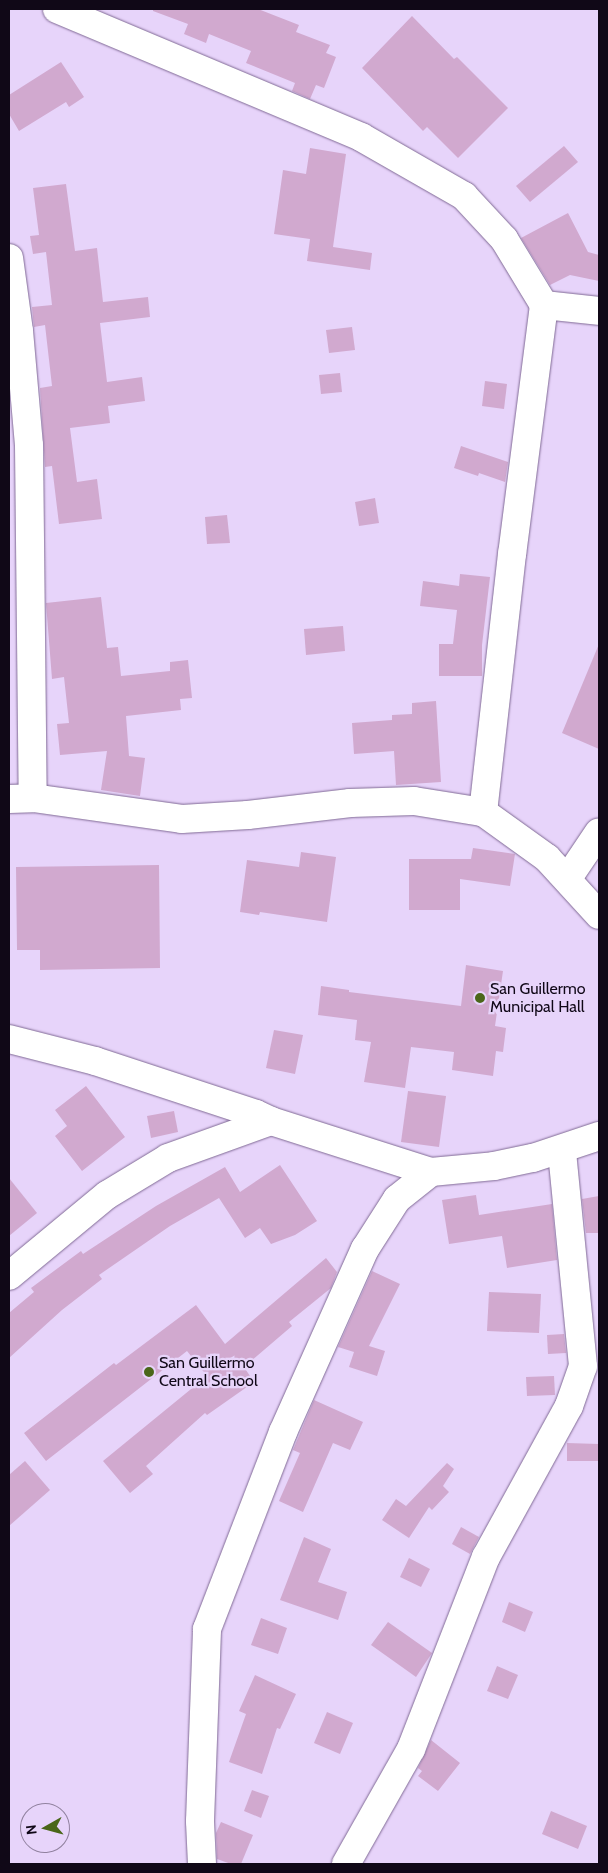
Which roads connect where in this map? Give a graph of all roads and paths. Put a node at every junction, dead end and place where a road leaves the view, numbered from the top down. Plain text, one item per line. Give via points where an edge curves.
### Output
1 (57, 9) edge
2 (9, 258) edge
3 (544, 305) junction
4 (599, 311) edge
5 (20, 562) edge
6 (21, 798) edge
7 (483, 812) junction
8 (599, 832) edge
9 (568, 878) junction
10 (599, 914) edge
11 (9, 1039) edge
12 (271, 1121) junction
13 (599, 1136) edge
14 (562, 1150) junction
15 (431, 1172) junction
16 (9, 1276) edge
17 (202, 1864) edge
18 (346, 1864) edge

1 - 3 street via 361,136 464,196 504,239
2 - 5 street via 30,445
3 - 4 street
3 - 7 street
5 - 6 street
6 - 7 street via 182,820 350,803 414,801
7 - 9 street via 541,853
8 - 9 street
9 - 10 street
11 - 12 street via 95,1061
12 - 15 street
12 - 16 street via 168,1158 107,1194
13 - 14 street
14 - 15 street via 494,1166
14 - 18 street via 583,1366 569,1406 486,1557 411,1750
15 - 17 street via 397,1199 366,1249 283,1432 207,1629 200,1821

